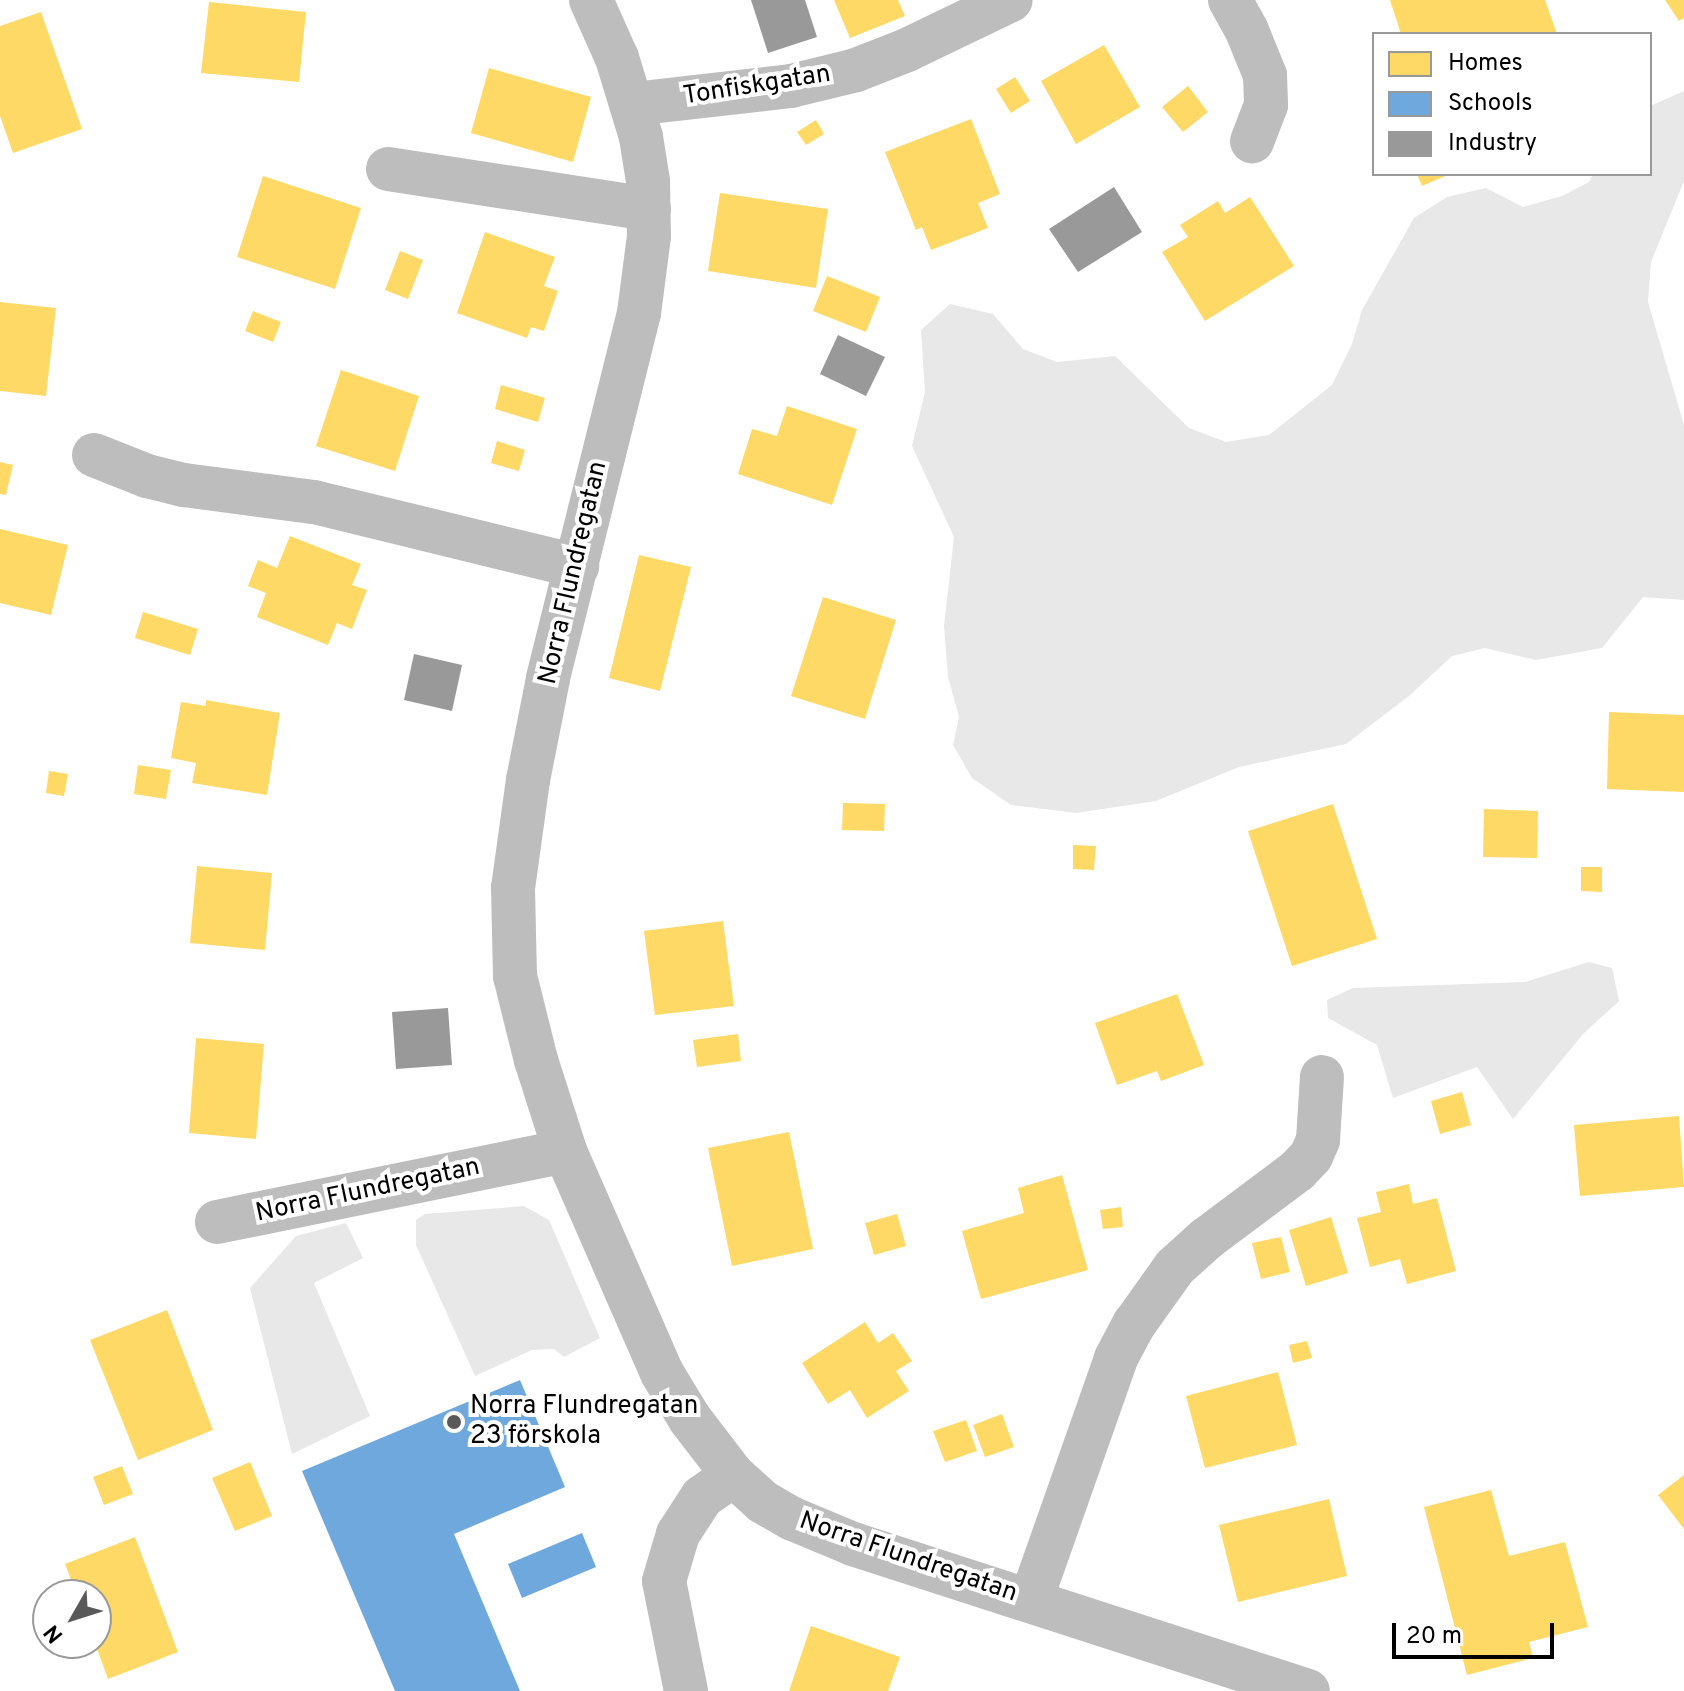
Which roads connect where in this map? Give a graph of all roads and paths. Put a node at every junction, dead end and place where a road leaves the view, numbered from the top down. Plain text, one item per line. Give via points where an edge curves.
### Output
1 (591, 0) edge
2 (1011, 0) edge
3 (1230, 0) edge
4 (633, 104) junction
5 (1252, 141) dead end
6 (388, 169) dead end
7 (649, 209) junction
8 (94, 455) dead end
9 (577, 566) junction
10 (1322, 1077) dead end
11 (565, 1151) junction
12 (217, 1222) dead end
13 (733, 1475) junction
14 (1031, 1600) junction
15 (686, 1691) edge
16 (1308, 1691) edge

1 - 4 street, Norra Flundregatan
2 - 4 street, Tonfiskgatan via 856,70 791,86
3 - 5 street via 1265,75 1266,105
4 - 7 street, Norra Flundregatan
6 - 7 street
7 - 9 street, Norra Flundregatan via 646,279
8 - 9 street via 147,476 314,502
9 - 11 street, Norra Flundregatan via 548,679 513,888 515,976
10 - 14 street, Norra Flundregatan via 1318,1140 1311,1156 1175,1267 1135,1323 1116,1358
11 - 12 street, Norra Flundregatan
11 - 13 street, Norra Flundregatan via 662,1373
13 - 14 street, Norra Flundregatan via 763,1502 829,1534
13 - 15 street via 702,1497 678,1534 664,1581
14 - 16 street, Norra Flundregatan

